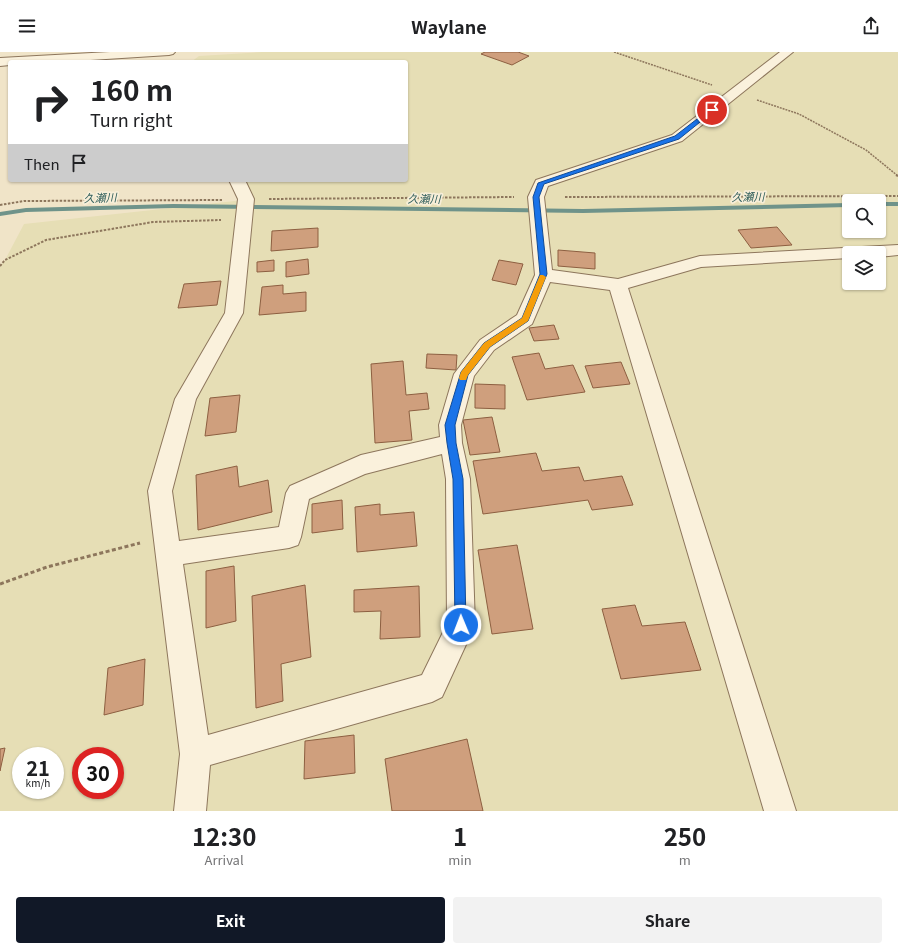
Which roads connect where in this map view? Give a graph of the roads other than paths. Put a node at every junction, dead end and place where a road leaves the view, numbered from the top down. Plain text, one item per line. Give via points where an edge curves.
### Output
1 (169, 52) edge
2 (787, 52) edge
3 (34, 60) edge
4 (238, 182) edge
5 (898, 250) edge
6 (886, 251) edge
7 (842, 253) edge
8 (544, 274) junction
9 (618, 285) junction
10 (451, 443) junction
11 (167, 546) junction
12 (195, 754) junction
13 (190, 811) edge
14 (780, 811) edge

1 - 3 street
2 - 8 street via 677,138 541,183 536,197
4 - 11 street via 245,210 234,313 186,399 160,491
5 - 6 street
7 - 9 street via 700,262
8 - 9 street
8 - 10 street via 526,319 487,345 464,374 450,425
9 - 14 street
10 - 11 street via 361,465 298,493 289,537
10 - 12 street via 458,479 461,625 432,687
11 - 12 street
12 - 13 street

